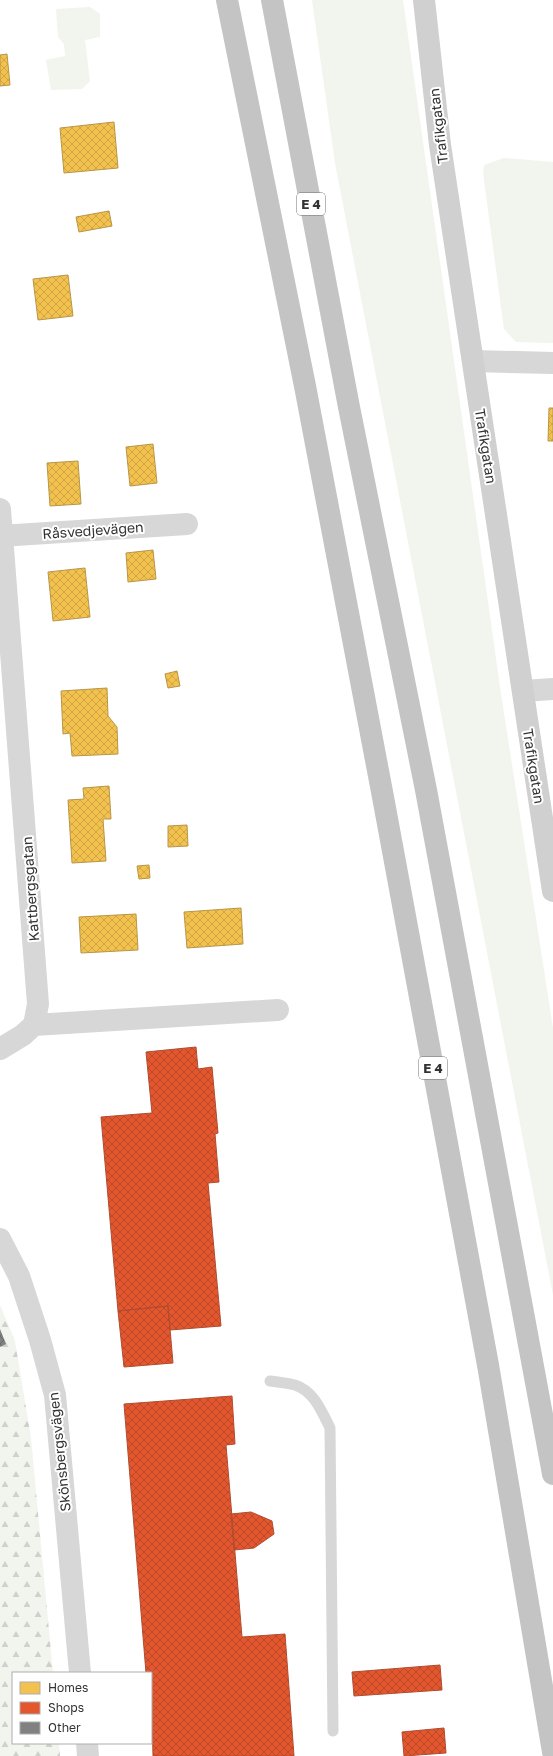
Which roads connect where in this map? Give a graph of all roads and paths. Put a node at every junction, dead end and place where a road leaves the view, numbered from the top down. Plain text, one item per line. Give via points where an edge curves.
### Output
1 (227, 0) edge
2 (272, 0) edge
3 (424, 0) edge
4 (473, 361) junction
5 (553, 363) edge
6 (0, 509) edge
7 (187, 524) dead end
8 (1, 536) edge
9 (553, 689) edge
10 (523, 691) junction
11 (553, 891) edge
12 (278, 1010) dead end
13 (34, 1026) junction
14 (0, 1049) edge
15 (0, 1239) edge
16 (270, 1381) dead end
17 (553, 1474) edge
18 (80, 1672) edge
19 (333, 1731) dead end
20 (87, 1744) edge
21 (553, 1752) edge
22 (88, 1756) edge

1 - 21 highway, E 4 via 306,386 383,797 488,1365
2 - 17 highway, E 4 via 349,407 426,790
3 - 4 main road, Trafikgatan via 440,145
4 - 5 street
4 - 10 main road, Trafikgatan
6 - 8 street, Kattbergsgatan
7 - 8 street, Råsvedjevägen
8 - 13 street, Kattbergsgatan via 38,1004
9 - 10 street
10 - 11 main road, Trafikgatan
12 - 13 street
13 - 14 street
15 - 18 street, Skönsbergsvägen via 19,1276 55,1395
16 - 19 lane via 296,1385 308,1393 320,1407 330,1428
20 - 22 street

